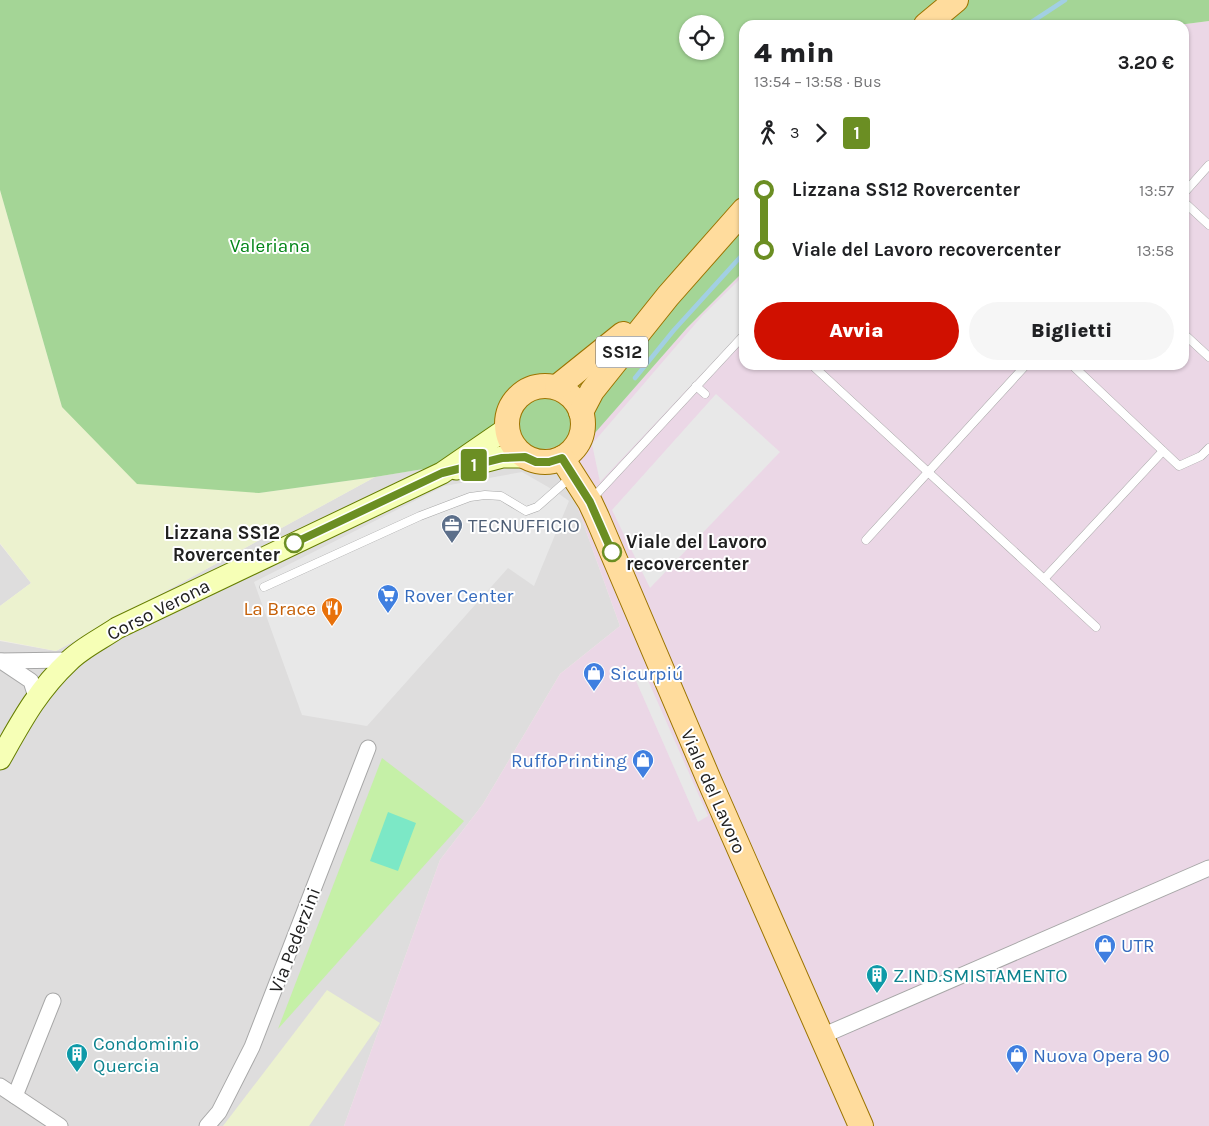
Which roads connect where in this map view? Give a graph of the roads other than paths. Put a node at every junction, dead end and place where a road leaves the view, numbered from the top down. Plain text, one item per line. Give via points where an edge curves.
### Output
1 (956, 0) edge
2 (932, 20) edge
3 (1209, 165) edge
4 (1189, 187) edge
5 (1189, 207) edge
6 (739, 216) edge
7 (1209, 225) edge
8 (668, 296) junction
9 (1189, 339) edge
10 (739, 340) edge
11 (1209, 358) edge
12 (817, 370) edge
13 (1021, 370) edge
14 (1077, 370) edge
15 (696, 386) junction
16 (557, 387) junction
17 (705, 394) dead end
18 (581, 412) junction
19 (506, 429) junction
20 (1209, 448) edge
21 (1163, 451) junction
22 (525, 457) junction
23 (567, 467) junction
24 (928, 472) junction
25 (442, 473) junction
26 (590, 502) junction
27 (866, 540) dead end
28 (1044, 579) junction
29 (264, 587) dead end
30 (1096, 627) dead end
31 (70, 660) junction
32 (32, 661) junction
33 (1, 662) edge
34 (38, 688) junction
35 (368, 748) dead end
36 (0, 759) edge
37 (1209, 868) edge
38 (53, 1001) dead end
39 (822, 1036) junction
40 (0, 1086) edge
41 (15, 1096) junction
42 (39, 1120) edge
43 (60, 1126) edge
44 (207, 1126) edge
45 (861, 1126) edge

1 - 2 main road
3 - 4 lane
5 - 7 lane
6 - 8 main road, SS12
8 - 16 main road, SS12
8 - 18 main road, SS12 via 592,391
9 - 11 lane
10 - 15 lane
12 - 24 lane
13 - 24 lane
14 - 21 lane
15 - 17 lane
15 - 26 lane
16 - 18 main road via 576,401
16 - 19 main road via 544,385 520,394 511,404
18 - 23 main road, SS12 via 580,439
19 - 22 main road via 512,445
19 - 25 main road
20 - 21 lane via 1201,456 1179,466
21 - 28 lane
22 - 23 main road
22 - 25 main road via 502,458
23 - 26 main road, Viale del Lavoro
23 - 29 lane via 537,507 526,511 501,496 470,498 420,516
24 - 27 lane
24 - 28 lane
25 - 31 main road, Corso Verona via 117,628
26 - 39 main road, Viale del Lavoro via 708,780
28 - 30 lane
31 - 32 street
31 - 34 main road, Corso Verona
32 - 33 street
32 - 34 street via 42,669
33 - 34 street
34 - 36 main road, Corso Verona
35 - 44 street, Via Pederzini via 252,1047 219,1112
37 - 39 street
38 - 41 street
39 - 45 main road, Viale del Lavoro
40 - 41 street
41 - 42 street
42 - 43 street

